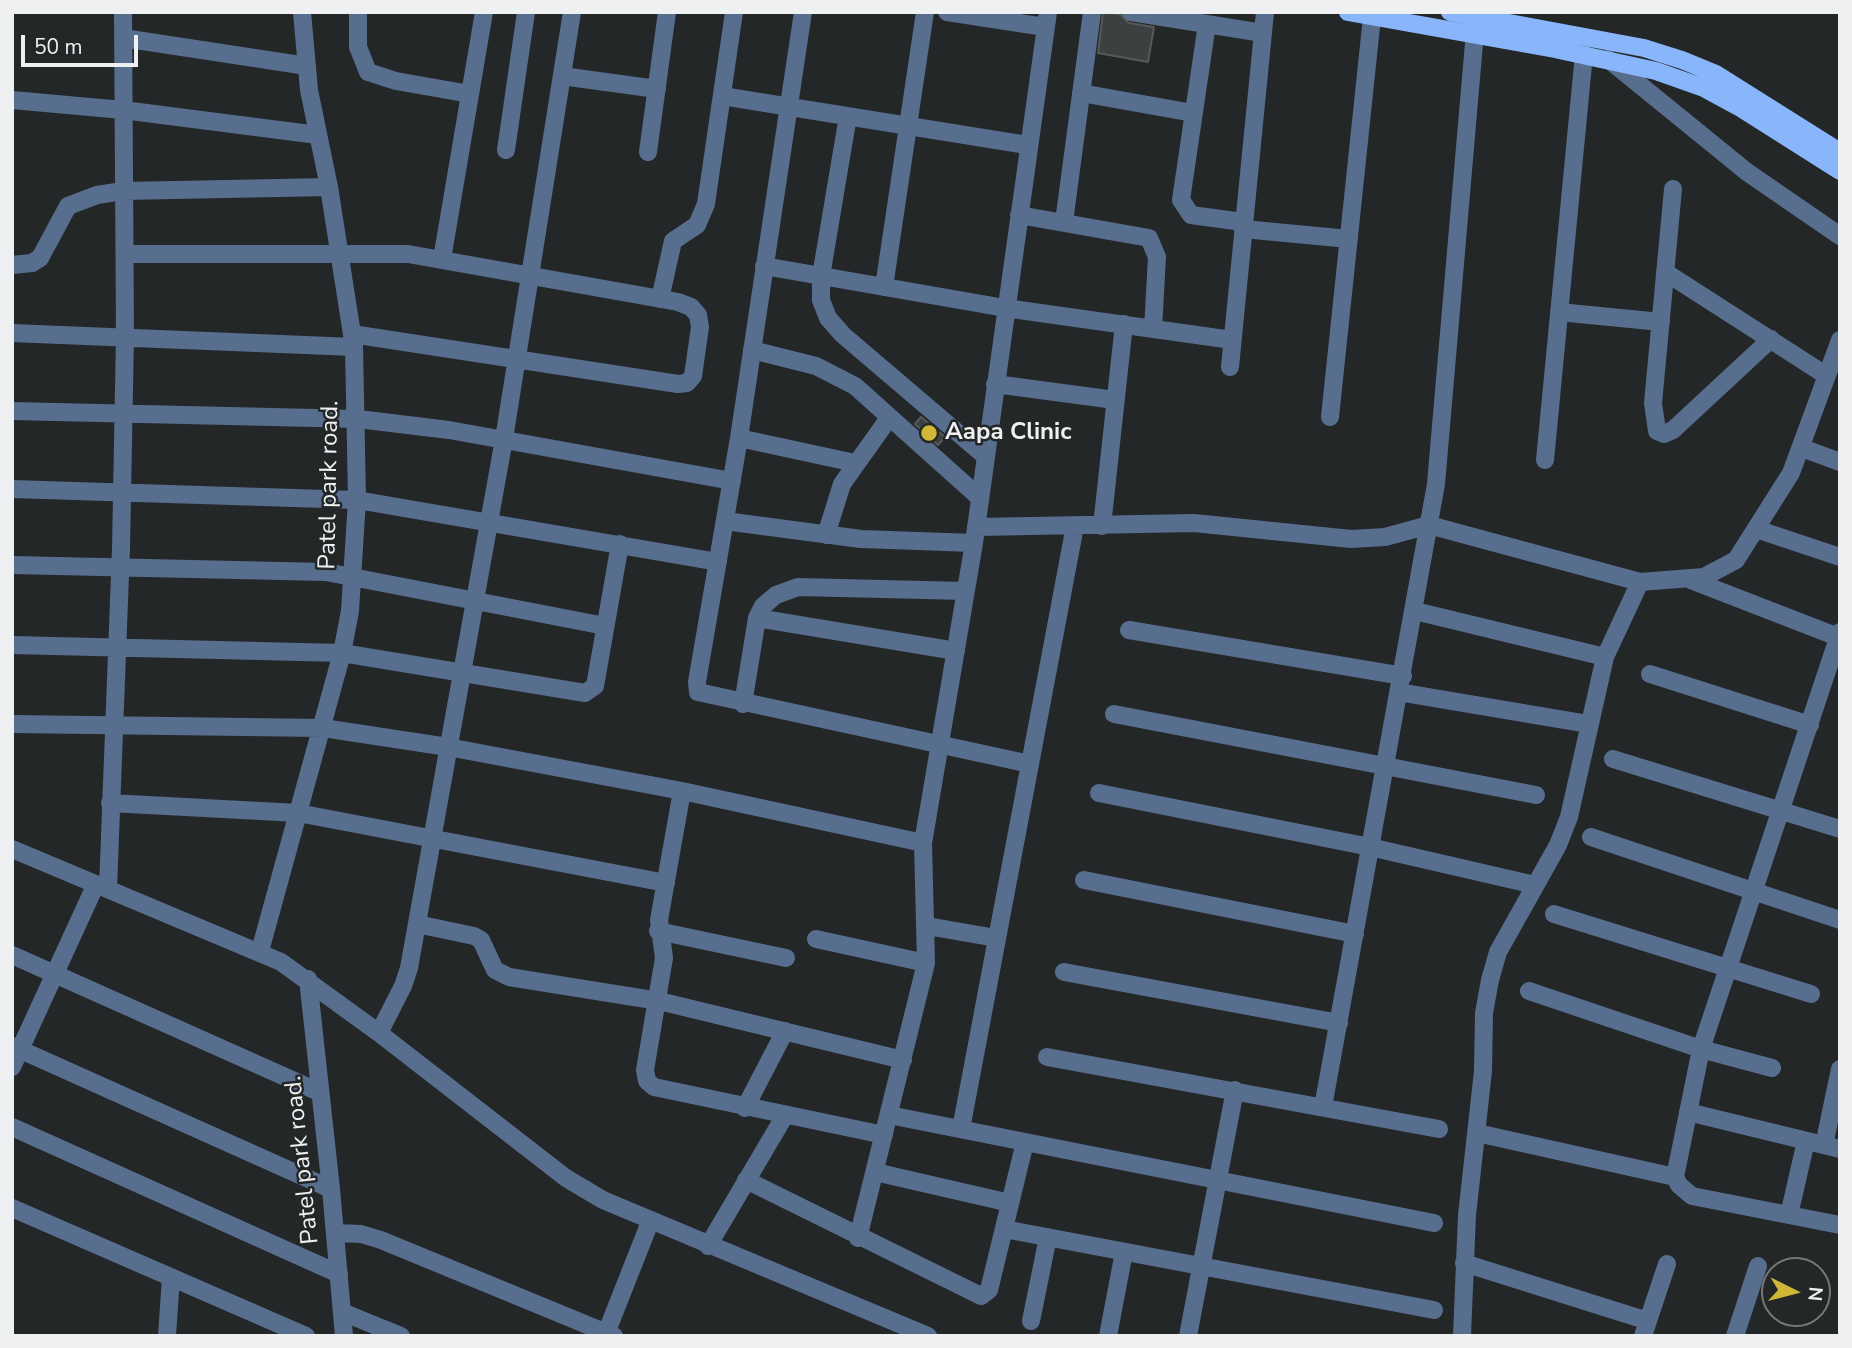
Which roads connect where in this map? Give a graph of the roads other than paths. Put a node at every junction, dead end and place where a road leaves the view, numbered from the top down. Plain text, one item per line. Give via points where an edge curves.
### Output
1 (123, 12) edge
2 (302, 12) edge
3 (358, 12) edge
4 (484, 12) edge
5 (526, 12) edge
6 (572, 12) edge
7 (667, 12) edge
8 (734, 12) edge
9 (803, 12) edge
10 (925, 12) edge
11 (947, 12) edge
12 (1092, 12) edge
13 (1131, 12) edge
14 (1265, 12) edge
15 (1348, 12) edge
16 (1450, 12) edge
17 (1372, 17) junction
18 (1477, 17) junction
19 (1046, 19) edge
20 (1207, 24) junction
21 (1263, 33) junction
22 (1474, 35) junction
23 (123, 38) junction
24 (1584, 54) junction
25 (1608, 59) junction
26 (307, 66) junction
27 (562, 76) junction
28 (657, 89) junction
29 (1081, 93) junction
30 (470, 94) junction
31 (722, 96) junction
32 (12, 100) edge
33 (788, 106) junction
34 (123, 110) junction
35 (1193, 113) junction
36 (848, 116) junction
37 (908, 125) junction
38 (318, 135) junction
39 (1027, 145) junction
40 (506, 150) dead end
41 (648, 152) dead end
42 (1840, 152) edge
43 (1840, 171) edge
44 (329, 187) junction
45 (1673, 190) dead end
46 (124, 191) junction
47 (1019, 215) junction
48 (1064, 222) junction
49 (1243, 225) junction
50 (1840, 236) edge
51 (1349, 239) junction
52 (125, 254) junction
53 (340, 254) junction
54 (442, 258) junction
55 (12, 265) edge
56 (764, 266) junction
57 (1665, 272) junction
58 (532, 274) junction
59 (821, 276) junction
60 (884, 287) junction
61 (660, 299) junction
62 (1005, 307) junction
63 (1559, 312) junction
64 (1661, 322) junction
65 (1124, 324) junction
66 (1153, 329) junction
67 (12, 333) edge
68 (125, 335) junction
69 (1771, 339) junction
70 (1232, 340) junction
71 (1840, 340) edge
72 (353, 341) junction
73 (752, 350) junction
74 (517, 360) junction
75 (1230, 367) dead end
76 (1827, 376) junction
77 (995, 384) junction
78 (1115, 400) junction
79 (12, 411) edge
80 (123, 412) junction
81 (1330, 417) dead end
82 (889, 418) junction
83 (358, 419) junction
84 (739, 438) junction
85 (504, 439) junction
86 (1802, 448) junction
87 (985, 456) junction
88 (1545, 460) dead end
89 (1840, 462) edge
90 (855, 463) junction
91 (732, 481) junction
92 (12, 489) edge
93 (122, 491) junction
94 (980, 498) junction
95 (357, 500) junction
96 (489, 520) junction
97 (725, 521) junction
98 (1429, 525) junction
99 (1075, 526) junction
100 (1101, 526) junction
101 (1756, 529) junction
102 (826, 535) junction
103 (975, 535) junction
104 (620, 544) junction
105 (1840, 557) edge
106 (718, 562) junction
107 (12, 565) edge
108 (121, 568) junction
109 (353, 576) junction
110 (1687, 578) junction
111 (1640, 582) junction
112 (966, 591) junction
113 (475, 603) junction
114 (1415, 611) junction
115 (757, 618) junction
116 (605, 626) junction
117 (1129, 630) dead end
118 (1839, 634) edge
119 (12, 645) edge
120 (117, 646) junction
121 (956, 651) junction
122 (342, 653) junction
123 (1605, 657) junction
124 (462, 674) junction
125 (1650, 674) dead end
126 (1401, 684) junction
127 (743, 704) junction
128 (1114, 714) dead end
129 (12, 724) edge
130 (1589, 724) junction
131 (114, 725) junction
132 (1811, 725) junction
133 (323, 727) junction
134 (448, 747) junction
135 (939, 747) junction
136 (1613, 759) dead end
137 (1030, 764) junction
138 (1385, 766) junction
139 (682, 792) junction
140 (1099, 793) dead end
141 (1536, 795) dead end
142 (110, 803) junction
143 (1782, 810) junction
144 (298, 813) junction
145 (1840, 829) edge
146 (1591, 837) dead end
147 (432, 840) junction
148 (923, 843) junction
149 (1370, 847) junction
150 (12, 849) edge
151 (1084, 880) dead end
152 (666, 883) junction
153 (1535, 885) junction
154 (102, 887) junction
155 (1755, 891) junction
156 (1554, 914) dead end
157 (1840, 920) edge
158 (417, 924) junction
159 (927, 926) junction
160 (659, 931) junction
161 (1355, 934) junction
162 (996, 938) junction
163 (816, 939) dead end
164 (260, 951) junction
165 (12, 955) edge
166 (786, 958) dead end
167 (926, 963) junction
168 (1729, 968) junction
169 (1064, 972) dead end
170 (56, 975) junction
171 (307, 979) junction
172 (1529, 991) dead end
173 (1811, 994) dead end
174 (659, 1001) junction
175 (1339, 1023) junction
176 (786, 1031) junction
177 (379, 1032) junction
178 (17, 1048) edge
179 (1701, 1049) junction
180 (1047, 1057) dead end
181 (903, 1060) junction
182 (12, 1067) edge
183 (1772, 1068) dead end
184 (1839, 1079) edge
185 (1235, 1090) junction
186 (319, 1092) junction
187 (1323, 1107) junction
188 (745, 1108) junction
189 (1688, 1112) junction
190 (889, 1115) junction
191 (784, 1117) junction
192 (12, 1127) edge
193 (961, 1129) junction
194 (1439, 1129) dead end
195 (1477, 1133) junction
196 (884, 1135) junction
197 (1806, 1141) junction
198 (1025, 1142) junction
199 (1832, 1147) edge
200 (875, 1172) junction
201 (1675, 1177) junction
202 (746, 1180) junction
203 (1216, 1180) junction
204 (331, 1189) junction
205 (1010, 1203) junction
206 (12, 1208) edge
207 (1789, 1214) junction
208 (650, 1222) junction
209 (1434, 1223) dead end
210 (1840, 1225) edge
211 (1004, 1229) junction
212 (336, 1233) junction
213 (1048, 1237) junction
214 (858, 1238) junction
215 (708, 1246) junction
216 (1124, 1252) junction
217 (1464, 1263) junction
218 (1667, 1264) dead end
219 (1200, 1266) junction
220 (1758, 1266) dead end
221 (340, 1273) junction
222 (171, 1277) junction
223 (1434, 1310) dead end
224 (342, 1312) junction
225 (1031, 1321) dead end
226 (1646, 1328) edge
227 (608, 1335) edge
228 (167, 1336) edge
229 (306, 1336) edge
230 (344, 1336) edge
231 (401, 1336) edge
232 (928, 1336) edge
233 (1108, 1336) edge
234 (1188, 1336) edge
235 (1462, 1336) edge
236 (1735, 1336) edge

1 - 23 street
2 - 26 street, Patel park road.
3 - 30 street via 358,47 368,72
4 - 30 street
5 - 40 street
6 - 27 street
7 - 28 street
8 - 31 street
9 - 33 street
10 - 37 street
11 - 19 street
12 - 29 street
13 - 20 street
14 - 21 street
15 - 17 main road
16 - 18 main road
17 - 22 main road
17 - 51 street
18 - 22 street
18 - 42 main road via 1644,48 1682,60 1716,74
19 - 39 street
20 - 21 street
20 - 35 street
21 - 49 street
22 - 24 main road
22 - 98 street
23 - 26 street
23 - 34 street
24 - 25 main road
24 - 63 street
25 - 43 main road via 1704,88
25 - 50 street via 1747,172
26 - 38 street, Patel park road.
27 - 28 street
27 - 58 street
28 - 41 street
29 - 35 street
29 - 48 street
30 - 54 street
31 - 33 street
31 - 61 street via 702,216 697,225 673,241
32 - 34 street
33 - 36 street
33 - 56 street
34 - 38 street
34 - 46 street
35 - 49 street via 1181,184 1185,210
36 - 37 street
36 - 59 street
37 - 39 street
37 - 60 street
38 - 44 street, Patel park road.
39 - 47 street
44 - 46 street
44 - 53 street, Patel park road.
45 - 57 street
46 - 52 street
46 - 55 street via 68,206 40,258
47 - 48 street
47 - 62 street
48 - 66 street via 1149,237 1157,257
49 - 51 street
49 - 70 street
51 - 81 street
52 - 53 street
52 - 68 street
53 - 54 street
53 - 72 street, Patel park road.
54 - 58 street
56 - 59 street
56 - 73 street
57 - 64 street
57 - 69 street
58 - 61 street
58 - 74 street
59 - 60 street
59 - 87 street via 821,300 828,318 843,335
60 - 62 street
61 - 74 street via 691,307 698,315 697,363 687,383 666,384
62 - 65 street
62 - 77 street
63 - 64 street
63 - 88 street
64 - 69 street via 1653,420 1657,431 1664,434
65 - 66 street
65 - 78 street
66 - 70 street
67 - 68 street
68 - 72 street
68 - 80 street
69 - 76 street
70 - 75 street
71 - 76 street
72 - 74 street
72 - 83 street, Patel park road.
73 - 82 street via 837,376 855,386
73 - 84 street
74 - 85 street
76 - 86 street
77 - 78 street
77 - 87 street
78 - 100 street
79 - 80 street
80 - 83 street
80 - 93 street
82 - 90 street
82 - 94 street
83 - 85 street
83 - 95 street, Patel park road.
84 - 90 street
84 - 91 street
85 - 91 street
85 - 96 street
86 - 89 street
86 - 101 street
87 - 94 street
90 - 102 street via 835,499
91 - 97 street
92 - 93 street
93 - 95 street
93 - 108 street
94 - 103 street
95 - 96 street
95 - 109 street, Patel park road.
96 - 104 street
96 - 113 street
97 - 102 street
97 - 106 street
98 - 100 street via 1385,537 1351,539 1194,523
98 - 111 street
98 - 114 street
99 - 100 street
99 - 103 street
99 - 137 street
101 - 105 street
101 - 110 street via 1736,559 1704,577
102 - 103 street
103 - 112 street
104 - 106 street
104 - 116 street
106 - 127 street via 696,688 701,695
107 - 108 street
108 - 109 street
108 - 120 street
109 - 113 street
109 - 122 street, Patel park road.
110 - 111 street
110 - 118 street
111 - 123 street
112 - 115 street via 798,587 776,595
112 - 121 street
113 - 116 street
113 - 124 street
114 - 123 street
114 - 126 street
115 - 121 street
115 - 127 street
116 - 124 street via 595,686 590,692
117 - 126 street
118 - 132 street
119 - 120 street
120 - 122 street
120 - 131 street
121 - 135 street
122 - 124 street
122 - 133 street, Patel park road.
123 - 130 street
124 - 134 street
125 - 132 street
126 - 130 street
126 - 138 street
127 - 135 street
128 - 138 street
129 - 131 street
130 - 153 street via 1569,817
131 - 133 street
131 - 142 street
132 - 143 street
133 - 134 street
133 - 144 street, Patel park road.
134 - 139 street
134 - 147 street
135 - 137 street
135 - 148 street
136 - 143 street
137 - 162 street
138 - 141 street
138 - 149 street
139 - 148 street
139 - 152 street
140 - 149 street
142 - 144 street
142 - 154 street
143 - 145 street
143 - 155 street
144 - 147 street
144 - 164 street, Patel park road.
146 - 155 street
147 - 152 street
147 - 158 street
148 - 159 street
149 - 153 street
149 - 161 street
150 - 154 street
151 - 161 street
152 - 160 street
153 - 195 street via 1498,953 1490,980
154 - 164 street
154 - 170 street
155 - 157 street
155 - 168 street
156 - 168 street
158 - 174 street via 481,940 495,970 509,977
158 - 177 street via 406,978
159 - 162 street
159 - 167 street
160 - 166 street
160 - 174 street via 664,950
161 - 175 street
162 - 193 street
163 - 167 street
164 - 171 street
165 - 170 street
167 - 181 street
168 - 173 street
168 - 179 street
169 - 175 street
170 - 178 street
170 - 186 street
171 - 177 street
171 - 186 street, Patel park road.
172 - 179 street
174 - 176 street
174 - 188 street via 645,1070 648,1081 654,1087
175 - 187 street
176 - 181 street
176 - 188 street
177 - 208 street via 566,1178
178 - 182 street
178 - 204 street
179 - 183 street
179 - 189 street
180 - 185 street
181 - 190 street
184 - 199 street
185 - 187 street
185 - 203 street
186 - 204 street, Patel park road.
187 - 194 street
188 - 191 street
189 - 197 street
189 - 201 street
190 - 193 street
190 - 196 street
191 - 196 street
191 - 202 street
192 - 221 street
193 - 198 street
195 - 201 street
195 - 217 street
196 - 200 street
197 - 199 street
197 - 207 street
198 - 203 street
198 - 205 street
200 - 205 street
200 - 214 street
201 - 207 street via 1692,1196
202 - 214 street
202 - 215 street
203 - 209 street
203 - 219 street
204 - 212 street, Patel park road.
205 - 211 street
206 - 222 street
207 - 210 street
208 - 215 street
208 - 227 street
211 - 213 street
211 - 214 street via 989,1290 981,1296
212 - 221 street, Patel park road.
212 - 227 street via 381,1240
213 - 216 street
213 - 225 street
215 - 232 street
216 - 219 street
216 - 233 street
217 - 226 street
217 - 235 street
218 - 226 street
219 - 223 street
219 - 234 street
220 - 236 street
221 - 224 street, Patel park road.
222 - 228 street
222 - 229 street
224 - 230 street, Patel park road.
224 - 231 street

